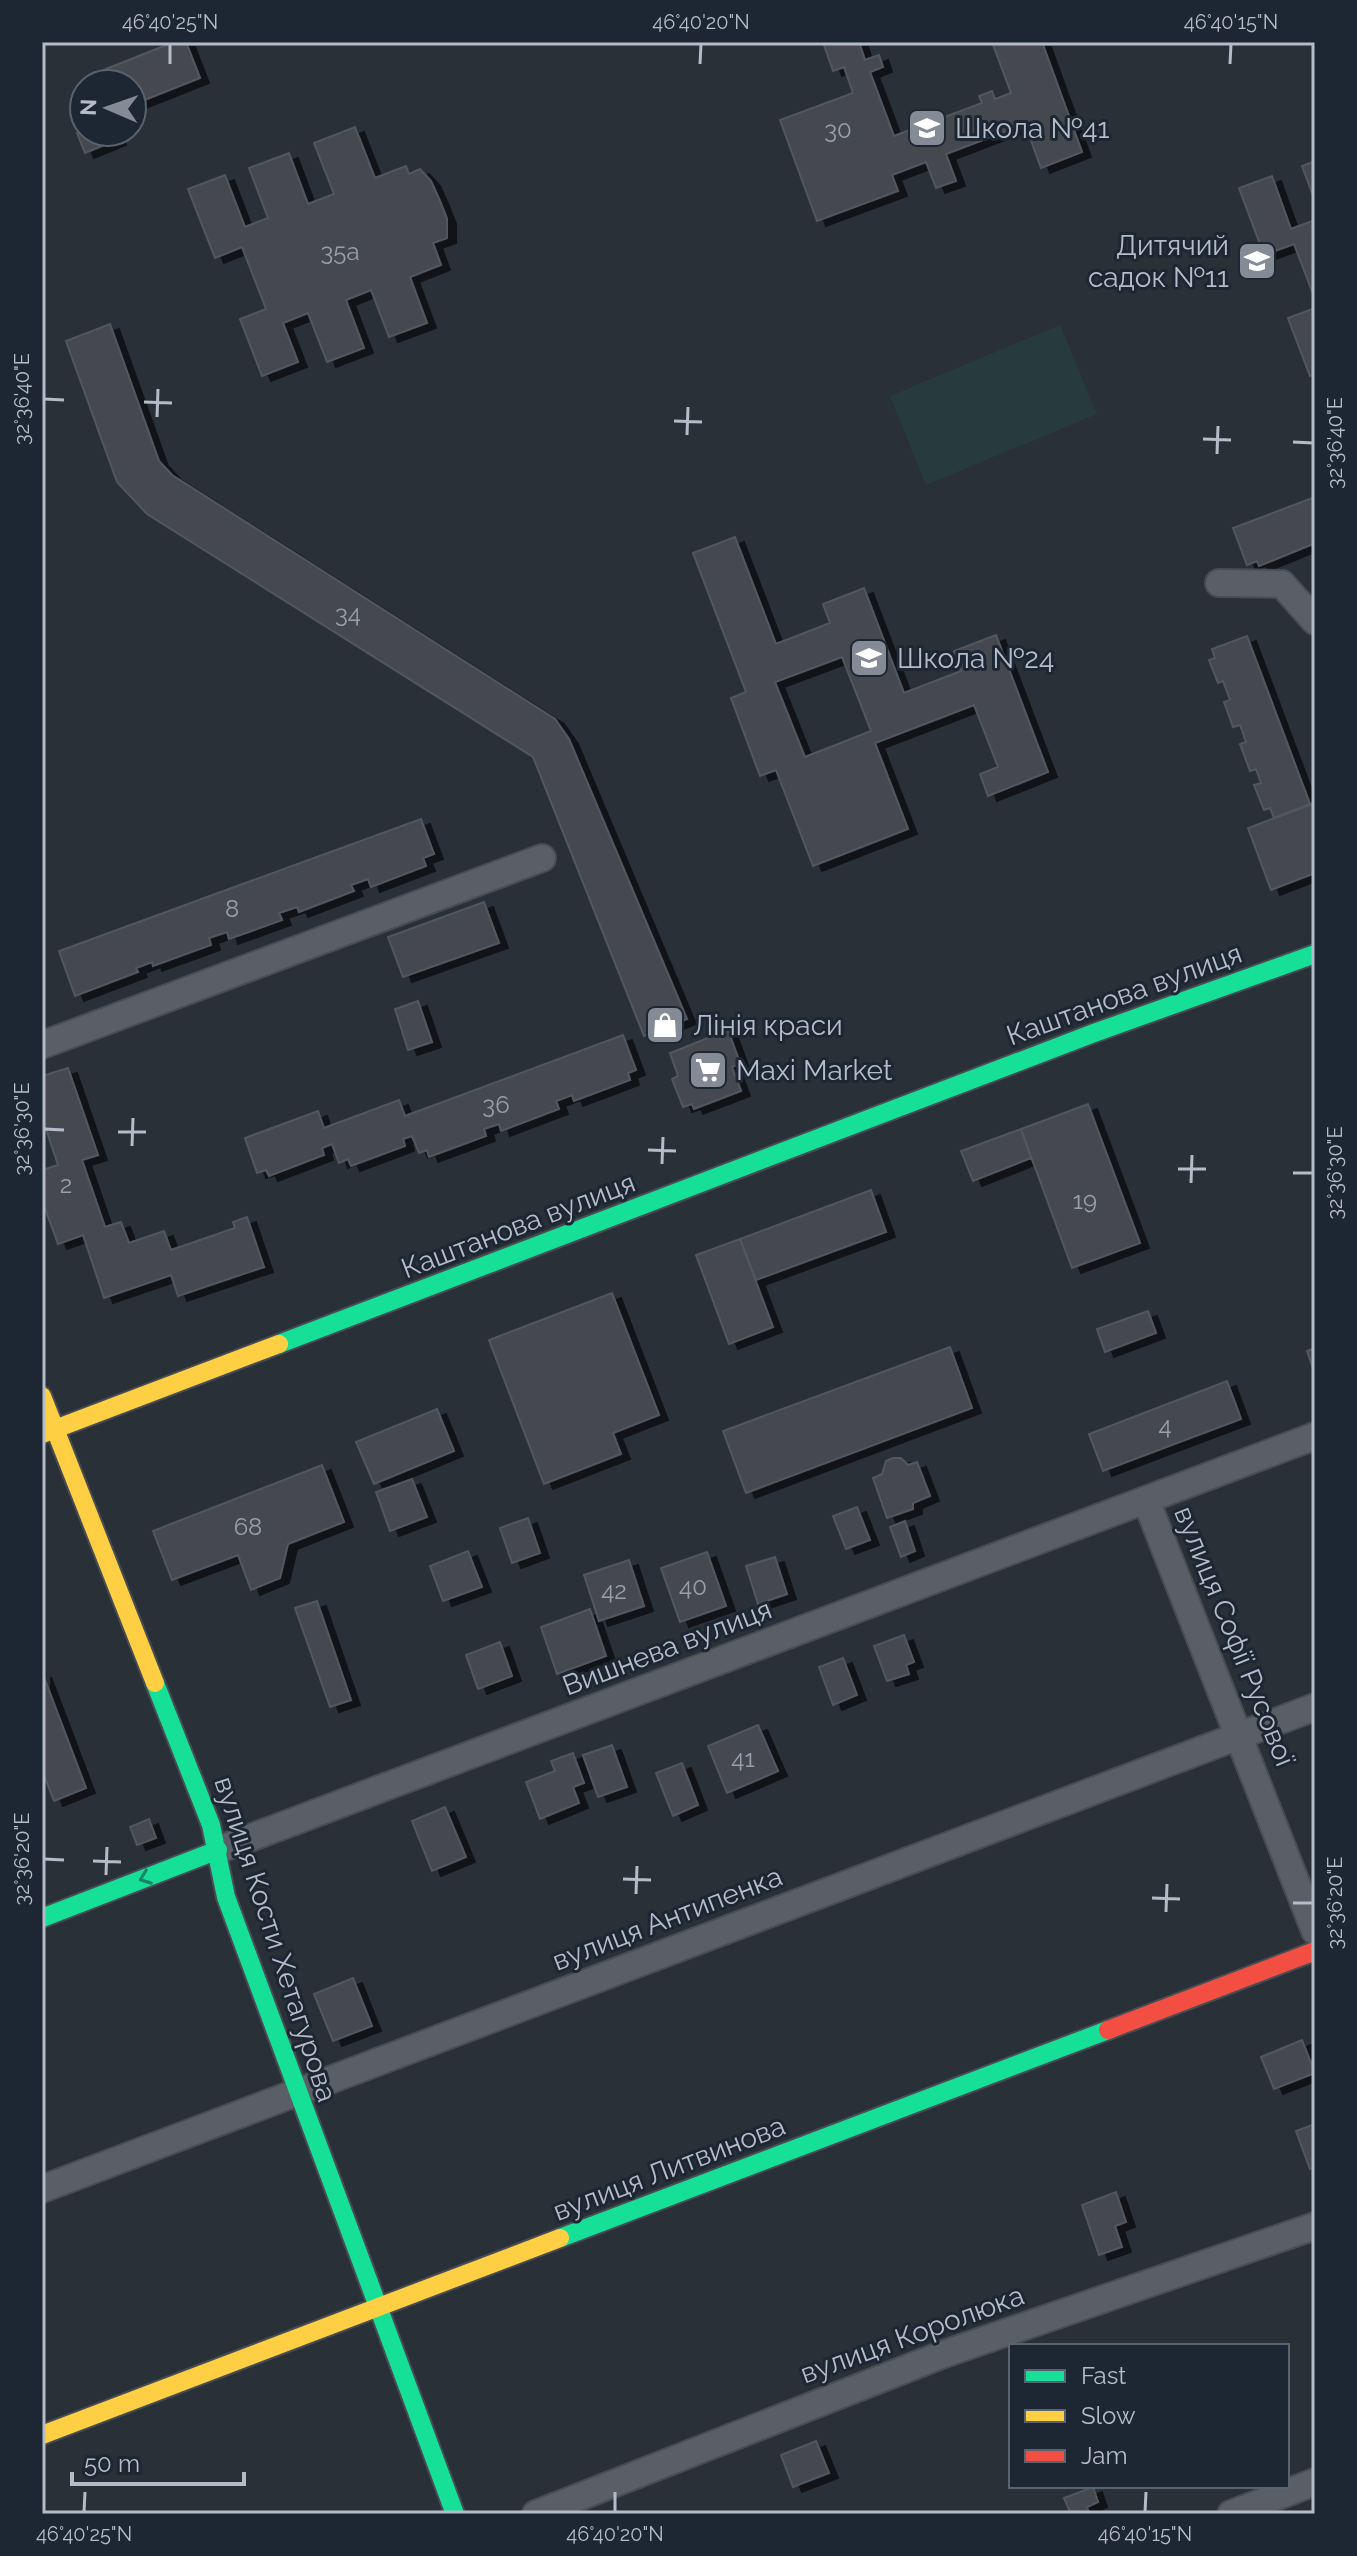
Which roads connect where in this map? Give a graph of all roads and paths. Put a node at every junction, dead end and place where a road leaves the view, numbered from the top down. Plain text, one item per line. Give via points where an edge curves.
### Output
1 (1219, 583) dead end
2 (1315, 621) edge
3 (542, 858) dead end
4 (1315, 954) edge
5 (42, 1045) edge
6 (42, 1396) edge
7 (49, 1431) edge
8 (1315, 1436) edge
9 (1146, 1500) junction
10 (1315, 1707) edge
11 (1240, 1736) junction
12 (218, 1850) junction
13 (42, 1918) edge
14 (1315, 1931) edge
15 (1315, 1951) edge
16 (296, 2092) junction
17 (42, 2189) edge
18 (1315, 2226) edge
19 (378, 2309) junction
20 (42, 2435) edge
21 (1315, 2482) edge
22 (455, 2514) edge
23 (536, 2514) edge
24 (1231, 2514) edge

1 - 2 street via 1282,584
3 - 5 street
4 - 7 street, Каштанова вулиця
6 - 7 street, вулиця Кости Хетагурова
7 - 12 street, вулиця Кости Хетагурова
8 - 9 street, Вишнева вулиця
9 - 11 street, вулиця Софії Русової
9 - 12 street, Вишнева вулиця
10 - 11 street, вулиця Антипенка
11 - 14 street, вулиця Софії Русової
11 - 16 street, вулиця Антипенка
12 -> 13 street, Вишнева вулиця
12 - 16 street, вулиця Кости Хетагурова via 226,1897
15 - 19 street, вулиця Литвинова
16 - 17 street, вулиця Антипенка
16 - 19 street, вулиця Кости Хетагурова
18 - 23 street, вулиця Королюка via 944,2354
19 - 20 street, вулиця Литвинова
19 - 22 street, вулиця Кости Хетагурова
21 - 24 street

